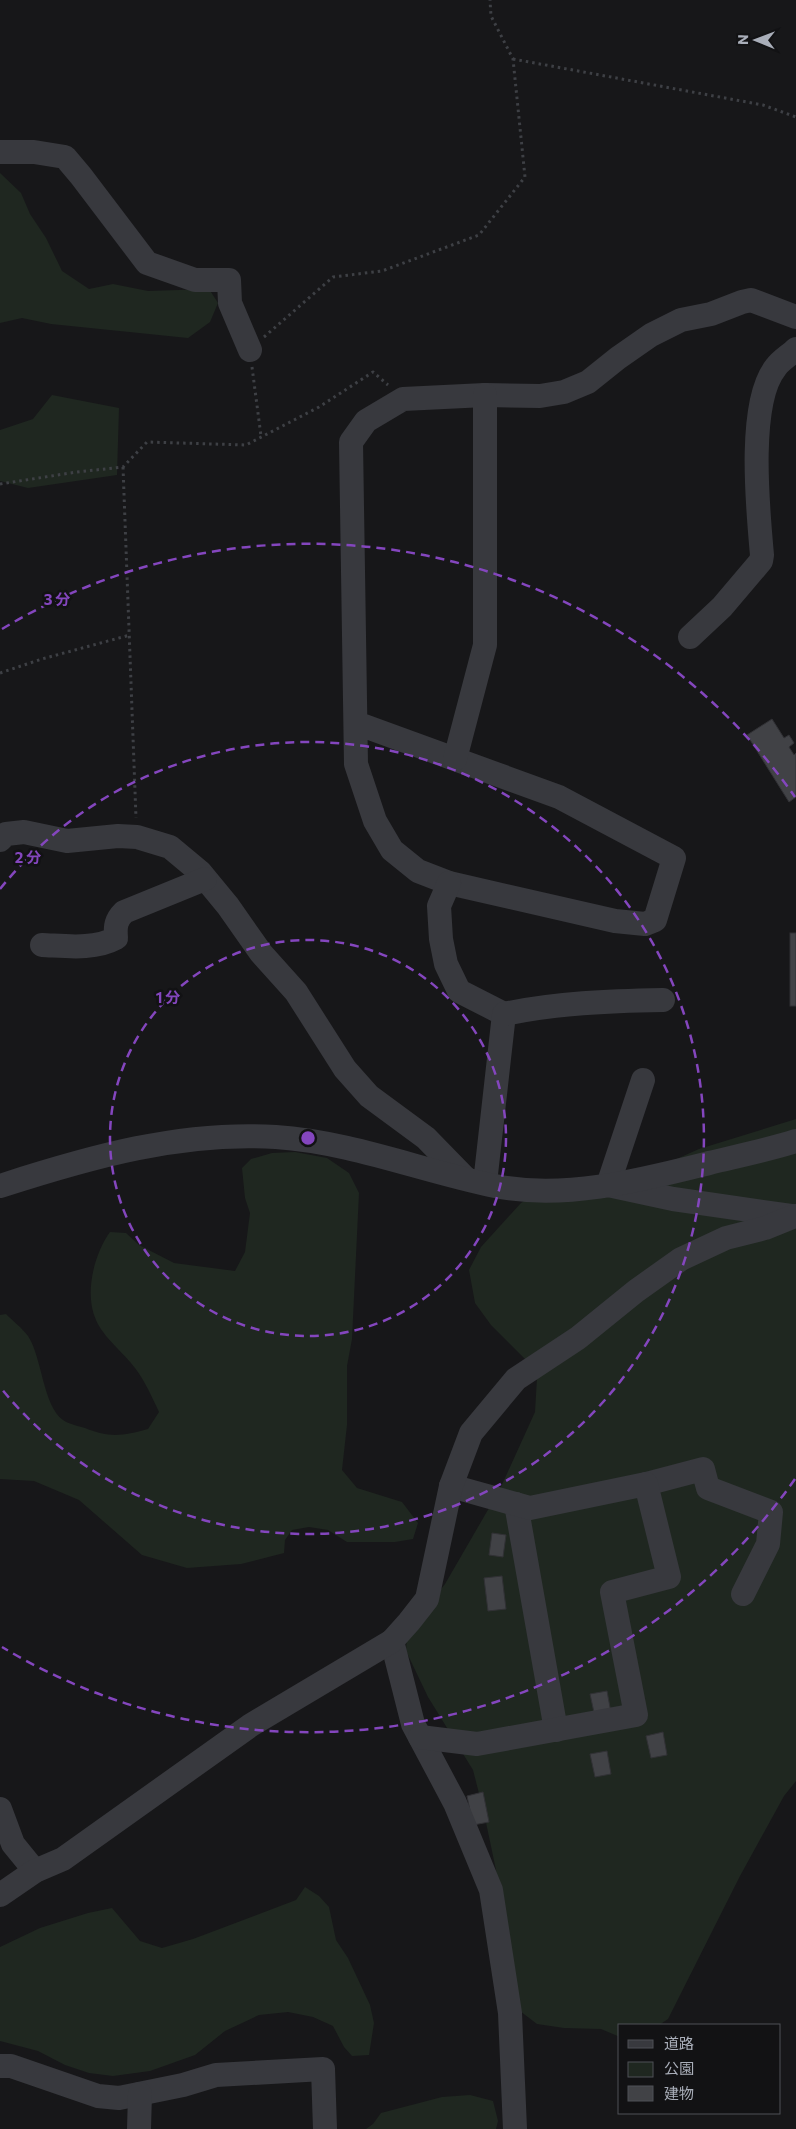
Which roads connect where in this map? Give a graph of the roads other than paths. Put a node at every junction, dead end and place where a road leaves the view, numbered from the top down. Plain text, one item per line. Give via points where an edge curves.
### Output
1 (0, 152) edge
2 (796, 317) edge
3 (796, 349) edge
4 (250, 350) road end
5 (485, 395) junction
6 (690, 638) dead end
7 (356, 723) junction
8 (455, 759) junction
9 (0, 840) edge
10 (205, 878) junction
11 (449, 883) junction
12 (42, 945) dead end
13 (663, 1000) dead end
14 (504, 1014) junction
15 (643, 1080) dead end
16 (796, 1140) edge
17 (475, 1181) junction
18 (608, 1185) junction
19 (0, 1186) edge
20 (796, 1216) edge
21 (646, 1484) junction
22 (451, 1486) junction
23 (516, 1504) junction
24 (743, 1594) dead end
25 (392, 1641) junction
26 (556, 1730) junction
27 (420, 1737) junction
28 (0, 1810) edge
29 (35, 1871) junction
30 (0, 1894) edge
31 (0, 2066) edge
32 (140, 2094) junction
33 (140, 2129) edge
34 (325, 2129) edge
35 (515, 2129) edge

1 - 4 street via 34,152 64,157 147,263 194,280 229,280 230,303
2 - 5 street via 751,300 742,302 673,323 631,348 588,382 564,392 540,396
3 - 6 street via 776,367 766,385 758,419 761,561 722,607
5 - 7 street via 403,399 366,422 351,442
5 - 8 street via 485,645
7 - 8 street
7 - 11 street via 356,764 375,821 392,850 418,871
8 - 11 street via 559,797 674,858 655,920 645,924 615,921
9 - 10 street via 6,834 24,832 67,841 118,836 137,838 170,847
10 - 12 street via 124,912 115,925 116,938 107,943 97,946
10 - 17 street via 261,953 296,992 345,1068 369,1096 426,1138
11 - 14 street via 439,906 446,964 459,991
13 - 14 street via 594,1001 541,1006
14 - 17 street
15 - 18 street
16 - 18 street
17 - 18 street via 526,1190
17 - 19 street via 336,1145 276,1137 201,1138 146,1145 58,1167
18 - 20 street via 673,1199
20 - 22 street via 726,1238 681,1259 636,1290 578,1338 516,1379 471,1433
21 - 23 street via 530,1508
21 - 24 street via 703,1469 708,1488 771,1512 768,1544
21 - 26 street via 669,1577 612,1592 636,1715
22 - 23 street
22 - 25 street via 427,1599
23 - 26 street
25 - 27 street via 413,1724
25 - 29 street via 251,1725 63,1859
26 - 27 street via 477,1744
27 - 35 street via 455,1804 491,1890 510,2013
28 - 29 street via 13,1844
29 - 30 street
31 - 32 street via 11,2066 98,2096 119,2098
32 - 33 street
32 - 34 street via 216,2075 323,2069

